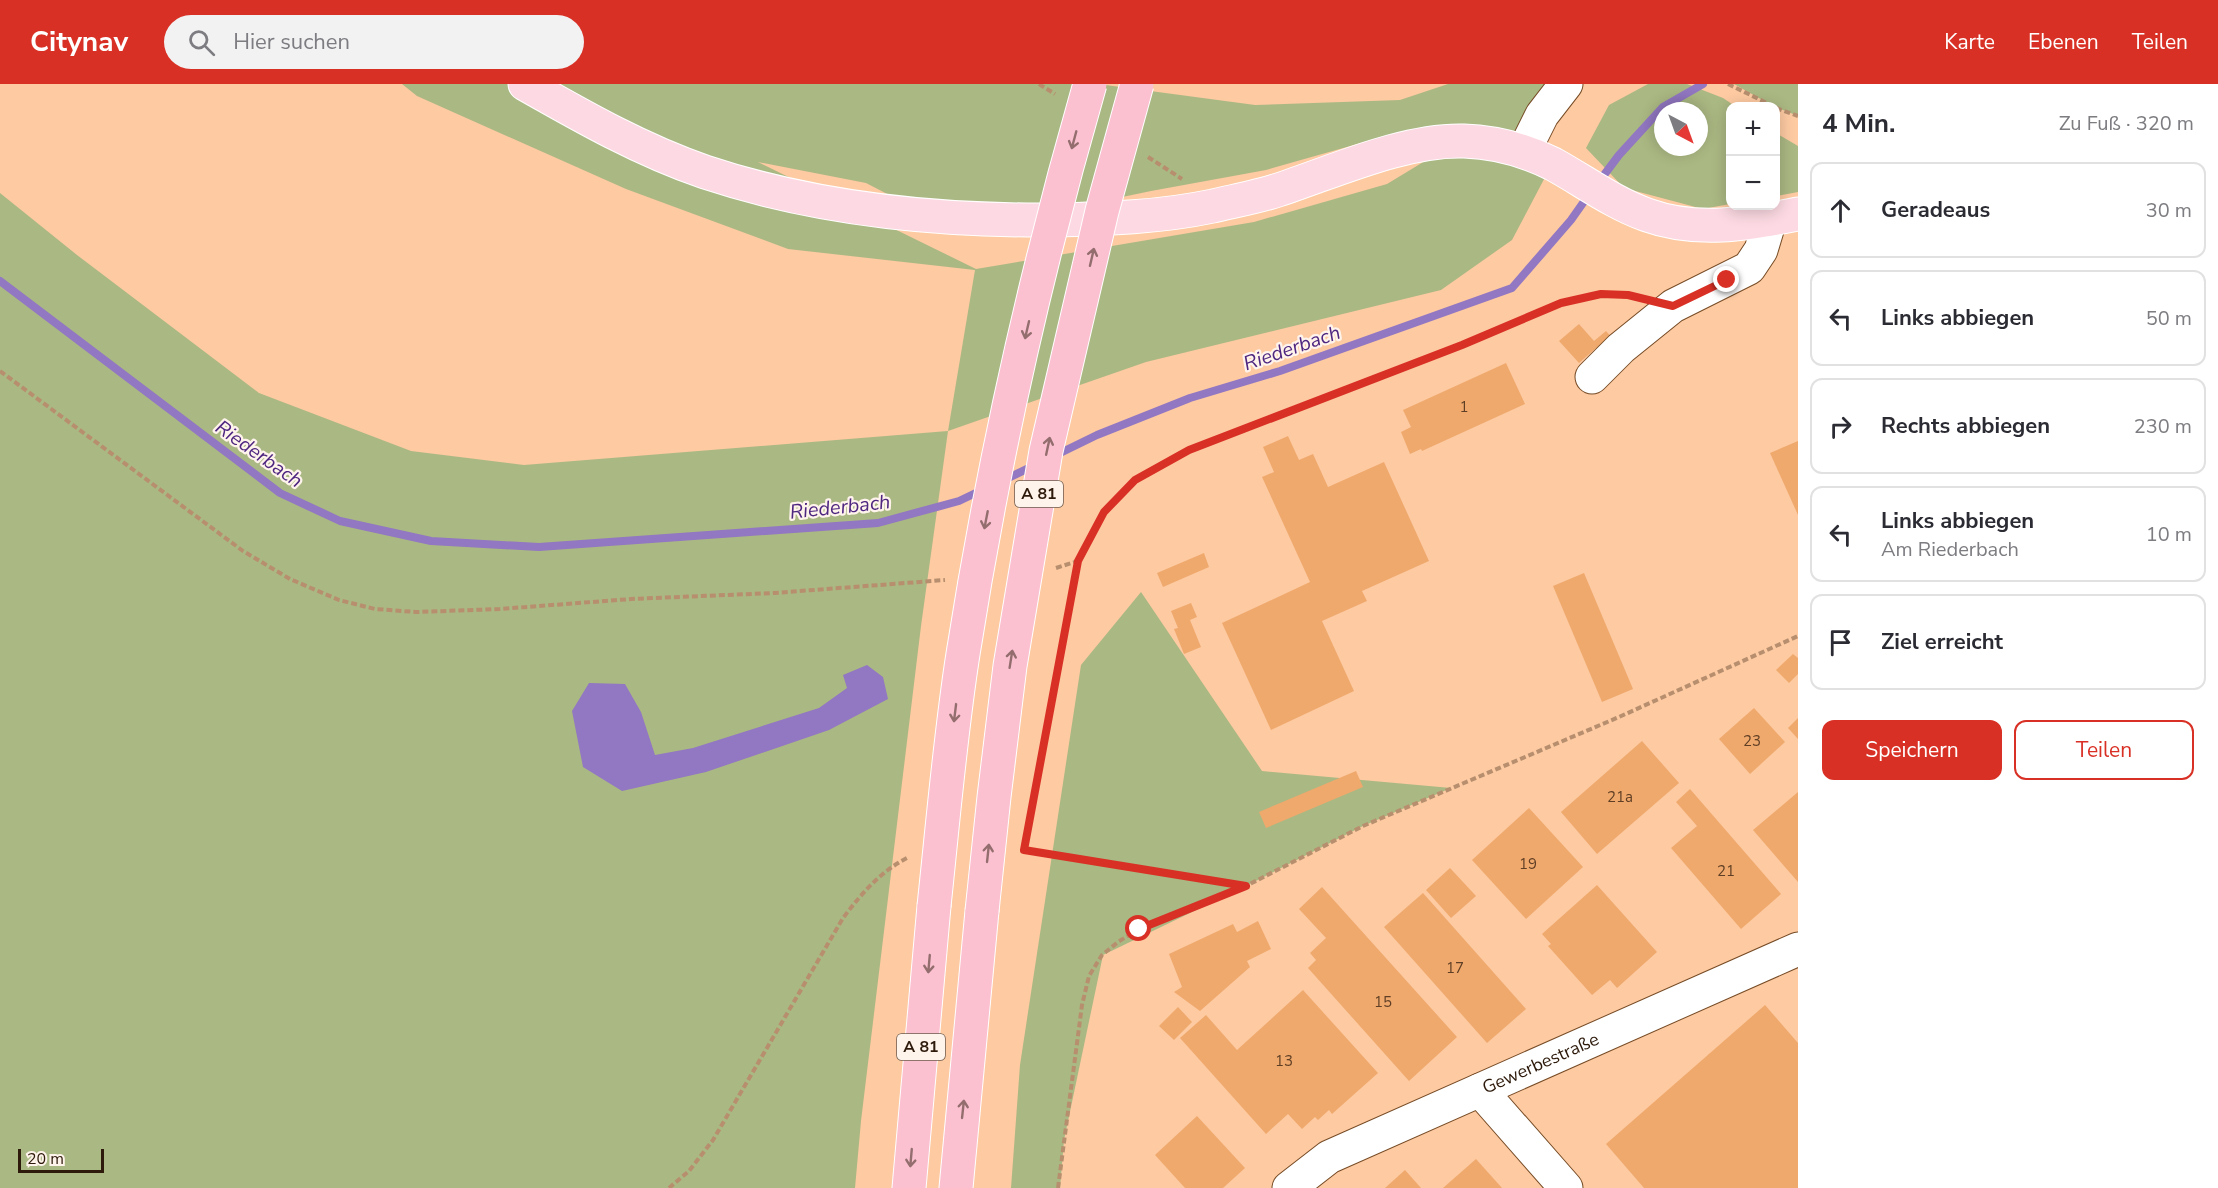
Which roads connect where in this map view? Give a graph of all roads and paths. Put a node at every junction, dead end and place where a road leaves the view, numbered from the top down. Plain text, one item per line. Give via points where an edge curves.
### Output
1 (525, 84) edge
2 (1089, 84) edge
3 (1137, 84) edge
4 (1566, 84) edge
5 (1728, 84) edge
6 (1764, 102) edge
7 (1780, 109) edge
8 (1798, 116) edge
9 (1524, 151) junction
10 (1784, 217) edge
11 (1673, 306) junction
12 (0, 371) edge
13 (1592, 377) dead end
14 (1078, 561) junction
15 (1046, 571) dead end
16 (951, 579) dead end
17 (1798, 636) edge
18 (1012, 850) dead end
19 (1024, 850) junction
20 (913, 856) dead end
21 (1246, 886) junction
22 (1798, 949) edge
23 (1480, 1090) junction
24 (669, 1188) edge
25 (909, 1188) edge
26 (956, 1188) edge
27 (1058, 1188) edge
28 (1289, 1188) edge
29 (1566, 1188) edge

1 - 9 main road via 594,123 702,171 799,198 930,216 1012,220 1151,215 1272,192 1383,154 1423,145 1460,141 1493,143
2 -> 25 highway, A 81, bridge via 1036,289 980,548 962,656 934,906
26 -> 3 highway, A 81, bridge via 1010,666 1046,451 1102,211
4 - 9 street via 1542,115
5 - 6 path
7 - 8 path
9 - 10 main road via 1647,215 1689,225 1728,227
10 - 11 street via 1749,268
11 - 13 street
11 - 14 path via 1628,295 1601,294 1561,303 1189,450 1135,480 1104,512
12 - 16 path via 243,551 290,579 339,600 375,609 500,609
14 - 15 path
14 - 19 path
17 - 21 path via 1363,826
18 - 19 path
19 - 21 path
20 - 24 path via 883,873 843,918 713,1140 689,1171
21 - 27 path via 1139,929 1102,955 1089,976 1082,1005
22 - 23 street, Gewerbestraße
23 - 28 street, Gewerbestraße via 1329,1157
23 - 29 street

